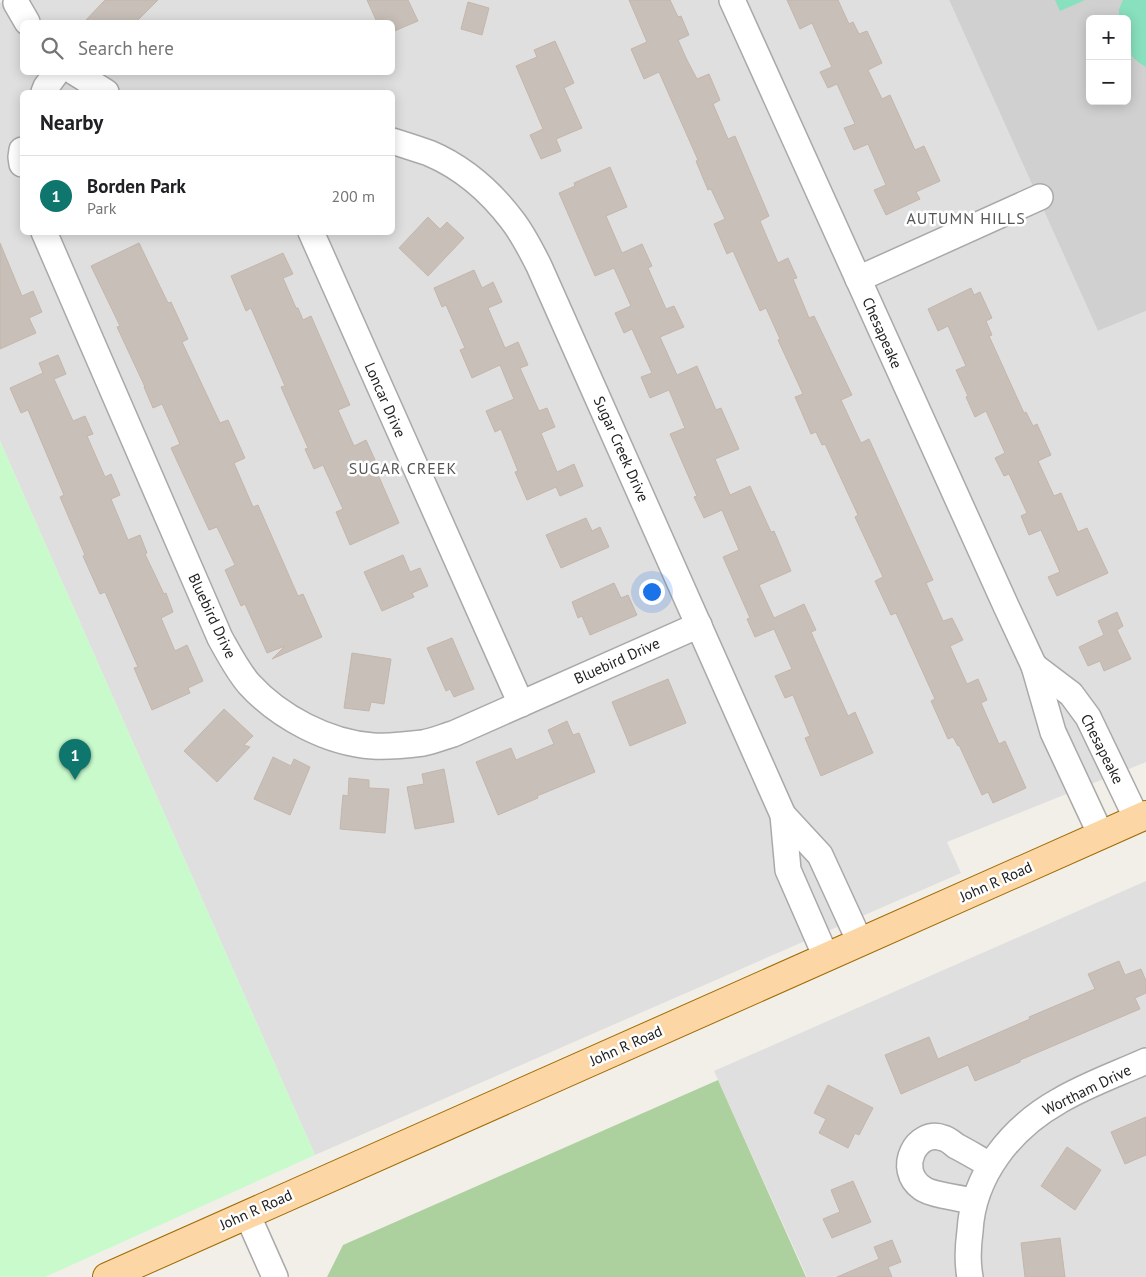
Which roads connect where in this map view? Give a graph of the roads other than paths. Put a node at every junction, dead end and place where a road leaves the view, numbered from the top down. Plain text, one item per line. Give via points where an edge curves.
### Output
1 (732, 0) edge
2 (55, 75) edge
3 (79, 75) edge
4 (45, 90) edge
5 (103, 90) edge
6 (395, 142) edge
7 (1040, 197) dead end
8 (45, 235) edge
9 (312, 235) edge
10 (858, 279) junction
11 (699, 625) junction
12 (1034, 666) junction
13 (521, 704) junction
14 (783, 816) junction
15 (1141, 817) edge
16 (1101, 835) junction
17 (860, 942) junction
18 (826, 957) junction
19 (1146, 1061) edge
20 (990, 1166) junction
21 (974, 1201) junction
22 (247, 1214) junction
23 (107, 1277) edge
24 (275, 1277) edge
25 (970, 1277) edge

1 - 10 street, Chesapeake
2 - 4 street
3 - 5 street
6 - 11 street, Sugar Creek Drive via 456,167 476,182 513,221 527,243
7 - 10 street
8 - 13 street, Bluebird Drive via 220,638 248,683 267,701 304,726 346,741 372,746 425,742 453,734
9 - 13 street, Loncar Drive
10 - 12 street, Chesapeake
11 - 13 street, Bluebird Drive
11 - 14 street, Sugar Creek Drive
12 - 15 street, Chesapeake via 1070,694 1088,717
12 - 16 street, Chesapeake via 1054,732
14 - 17 street, Sugar Creek Drive via 820,855
14 - 18 street, Sugar Creek Drive via 788,870
15 - 16 main road, John R Road
16 - 17 main road, John R Road
17 - 18 main road, John R Road
18 - 22 main road, John R Road
19 - 20 street, Wortham Drive via 1079,1090 1036,1115 1009,1140
20 - 21 street, Wortham Drive
20 - 21 street via 943,1138 933,1136 916,1146 910,1156 909,1168 914,1181 923,1189
21 - 25 street, Wortham Drive via 968,1248
22 - 23 main road, John R Road
22 - 24 street

